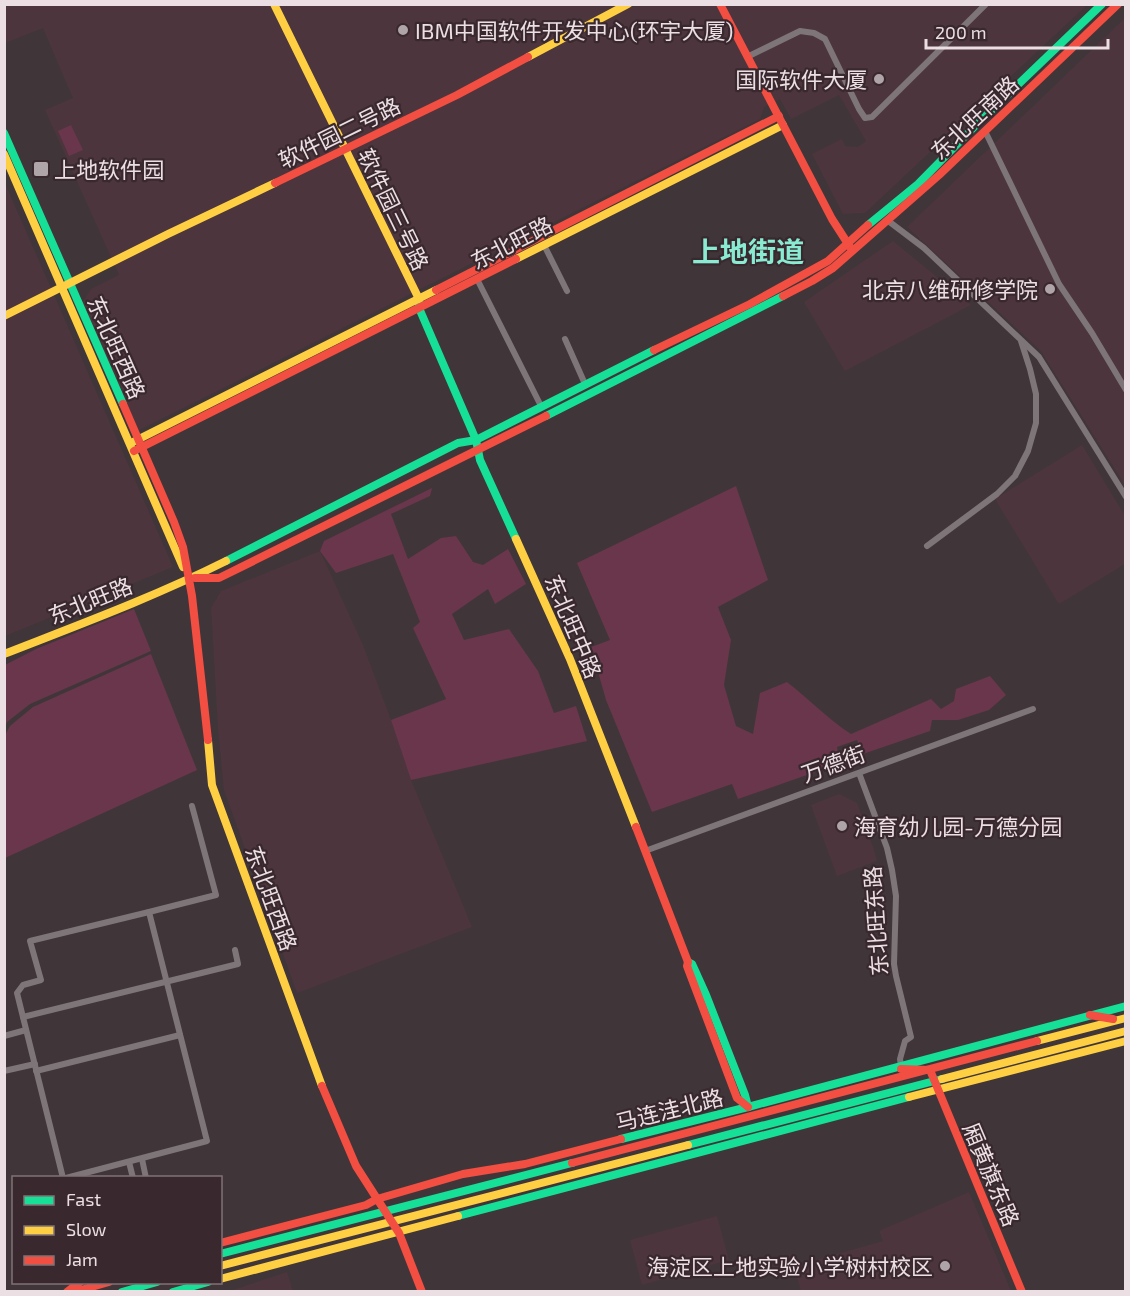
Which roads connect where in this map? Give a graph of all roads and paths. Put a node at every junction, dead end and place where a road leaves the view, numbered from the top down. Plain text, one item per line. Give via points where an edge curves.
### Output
1 (274, 4) edge
2 (628, 4) edge
3 (720, 4) edge
4 (986, 4) edge
5 (1102, 4) edge
6 (1118, 4) edge
7 (747, 57) junction
8 (779, 116) junction
9 (783, 125) junction
10 (985, 131) junction
11 (4, 133) edge
12 (345, 150) junction
13 (4, 154) edge
14 (887, 220) junction
15 (544, 245) junction
16 (850, 248) junction
17 (477, 279) junction
18 (66, 286) junction
19 (567, 291) dead end
20 (419, 304) junction
21 (4, 316) edge
22 (1020, 337) junction
23 (565, 339) dead end
24 (585, 384) junction
25 (1125, 390) edge
26 (541, 406) junction
27 (476, 440) junction
28 (136, 445) junction
29 (478, 452) junction
30 (1125, 497) edge
31 (927, 546) dead end
32 (189, 578) junction
33 (4, 654) edge
34 (1033, 709) dead end
35 (859, 772) junction
36 (192, 806) dead end
37 (645, 851) junction
38 (149, 912) junction
39 (235, 950) dead end
40 (167, 982) junction
41 (1125, 1006) edge
42 (1090, 1015) junction
43 (23, 1017) junction
44 (1122, 1019) edge
45 (26, 1030) junction
46 (1125, 1031) edge
47 (180, 1035) junction
48 (4, 1036) edge
49 (1125, 1041) edge
50 (901, 1066) junction
51 (36, 1067) junction
52 (892, 1068) junction
53 (930, 1070) junction
54 (4, 1071) edge
55 (934, 1080) junction
56 (938, 1090) junction
57 (748, 1107) junction
58 (796, 1116) junction
59 (752, 1117) junction
60 (833, 1117) junction
61 (755, 1127) junction
62 (142, 1159) junction
63 (129, 1162) junction
64 (525, 1164) junction
65 (64, 1176) edge
66 (73, 1176) edge
67 (132, 1176) edge
68 (146, 1176) edge
69 (492, 1184) junction
70 (377, 1199) junction
71 (386, 1212) junction
72 (307, 1221) junction
73 (393, 1222) junction
74 (340, 1224) junction
75 (399, 1233) junction
76 (222, 1242) edge
77 (222, 1254) edge
78 (222, 1265) edge
79 (222, 1278) edge
80 (103, 1284) edge
81 (150, 1284) edge
82 (201, 1284) edge
83 (74, 1292) edge
84 (122, 1292) edge
85 (173, 1292) edge
86 (422, 1292) edge
87 (1022, 1292) edge

1 - 12 street, 软件园三号路
2 - 12 street, 软件园二号路
3 - 7 street
4 - 7 street via 872,117 865,118 825,39 814,33 800,31
5 - 16 street, 东北旺南路
6 - 10 street, 东北旺南路
7 - 8 street
8 - 9 street
8 - 20 street, 东北旺路
9 - 15 street, 东北旺路
9 - 16 street
10 - 14 street, 东北旺南路
10 - 25 street via 1059,284
11 - 18 street, 东北旺西路
12 - 18 street, 软件园二号路
12 - 20 street, 软件园三号路
13 - 18 street, 东北旺西路
14 - 16 street, 东北旺南路
14 - 22 street via 924,248
15 - 17 street, 东北旺路
15 - 19 street
16 - 24 street, 东北旺路 via 750,304
16 - 29 street, 东北旺路 via 833,268 812,280
17 - 20 street, 东北旺路
17 - 26 street
18 - 21 street, 软件园二号路
18 - 28 street, 东北旺西路
20 - 27 street, 东北旺中路
20 - 28 street, 东北旺路
22 - 30 street via 1039,357
22 - 31 street via 1036,394 1036,423 1028,451 1015,476 998,495
23 - 24 street
24 - 26 street, 东北旺路
26 - 27 street, 东北旺路
27 - 29 street, 东北旺中路
27 - 32 street, 东北旺路 via 458,443
28 - 32 street, 东北旺西路
29 - 32 street, 东北旺路 via 219,578
29 - 37 street, 东北旺中路 via 560,635
32 - 33 street, 东北旺路
32 - 70 street, 东北旺西路 via 212,785 319,1078 356,1166
34 - 35 street, 万德街
35 - 37 street, 万德街
35 - 50 street, 东北旺东路 via 887,848 896,896 894,964 911,1037 905,1041
36 - 38 street via 216,895
37 - 57 street, 东北旺中路
38 - 40 street
38 - 43 street via 30,941 41,980 23,985 17,993
39 - 40 street via 238,964
40 - 43 street
40 - 47 street
41 - 42 street, 马连洼北路
42 - 44 street
42 - 50 street, 马连洼北路
43 - 45 street
44 - 53 street, 马连洼北路
45 - 48 street
45 - 51 street
46 - 55 street, 马连洼北路
47 - 51 street
47 - 62 street via 207,1142
49 - 56 street
50 - 52 street, 马连洼北路
51 - 54 street
51 - 65 street
52 - 53 street
52 - 57 street, 马连洼北路
53 - 55 street, 厢黄旗东路
53 - 59 street, 马连洼北路
55 - 56 street, 厢黄旗东路
55 - 58 street, 马连洼北路
56 - 60 street
56 - 87 street, 厢黄旗东路
57 - 59 street, 东北旺中路
57 - 64 street, 马连洼北路
58 - 60 street
58 - 61 street, 马连洼北路
59 - 61 street, 东北旺中路
59 - 69 street, 马连洼北路
60 - 75 street
61 - 73 street, 马连洼北路
62 - 63 street
62 - 68 street
63 - 66 street
63 - 67 street
64 - 69 street
64 - 70 street, 马连洼北路 via 463,1174
69 - 71 street, 马连洼北路
70 - 71 street, 东北旺西路
70 - 72 street, 马连洼北路
71 - 73 street, 东北旺西路
71 - 74 street, 马连洼北路
72 - 74 street
72 - 76 street, 马连洼北路
73 - 75 street, 东北旺西路
73 - 78 street, 马连洼北路
74 - 77 street, 马连洼北路
75 - 79 street
75 - 86 street, 东北旺西路
80 - 83 street
81 - 84 street
82 - 85 street

